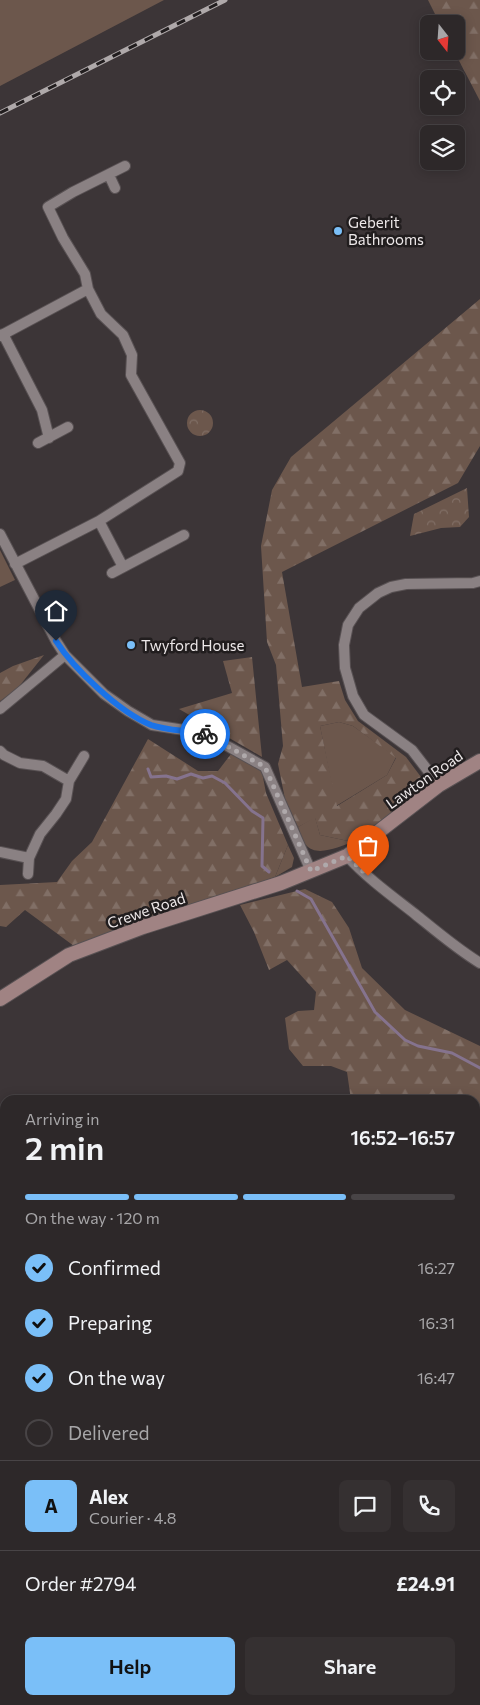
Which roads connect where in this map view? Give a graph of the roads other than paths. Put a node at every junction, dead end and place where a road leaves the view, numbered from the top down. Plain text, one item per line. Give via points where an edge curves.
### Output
1 (125, 166) dead end
2 (109, 175) junction
3 (116, 188) dead end
4 (88, 289) junction
5 (2, 335) edge
6 (68, 427) dead end
7 (49, 438) junction
8 (38, 444) dead end
9 (180, 467) junction
10 (192, 469) dead end
11 (98, 521) junction
12 (0, 534) edge
13 (184, 536) dead end
14 (15, 564) junction
15 (123, 567) junction
16 (112, 573) dead end
17 (480, 582) edge
18 (65, 656) junction
19 (0, 709) edge
20 (0, 750) edge
21 (84, 756) dead end
22 (480, 761) edge
23 (69, 781) junction
24 (439, 785) junction
25 (0, 852) edge
26 (347, 856) junction
27 (29, 858) junction
28 (311, 871) junction
29 (28, 874) dead end
30 (480, 963) edge
31 (0, 999) edge

1 - 2 street
2 - 3 street
2 - 4 street via 48,207 85,274
4 - 5 street
4 - 9 street via 101,314 123,335 132,355 131,376
5 - 7 street via 42,410
6 - 7 street
7 - 8 street
9 - 10 street
9 - 11 street
11 - 14 street
11 - 15 street
12 - 14 street
13 - 15 street
14 - 18 street
15 - 16 street
17 - 24 street via 392,587 359,608 348,625 345,668 353,696 364,715 412,750
18 - 19 street
18 - 28 street via 104,694 152,725 204,733 265,767
20 - 23 street via 20,764 42,766
21 - 23 street
22 - 24 main road, Lawton Road
23 - 27 street via 66,799 40,834
24 - 26 main road, Lawton Road
25 - 27 street
26 - 28 main road, Lawton Road
26 - 30 street via 402,905
27 - 29 street
28 - 31 main road, Crewe Road via 143,927 69,956

